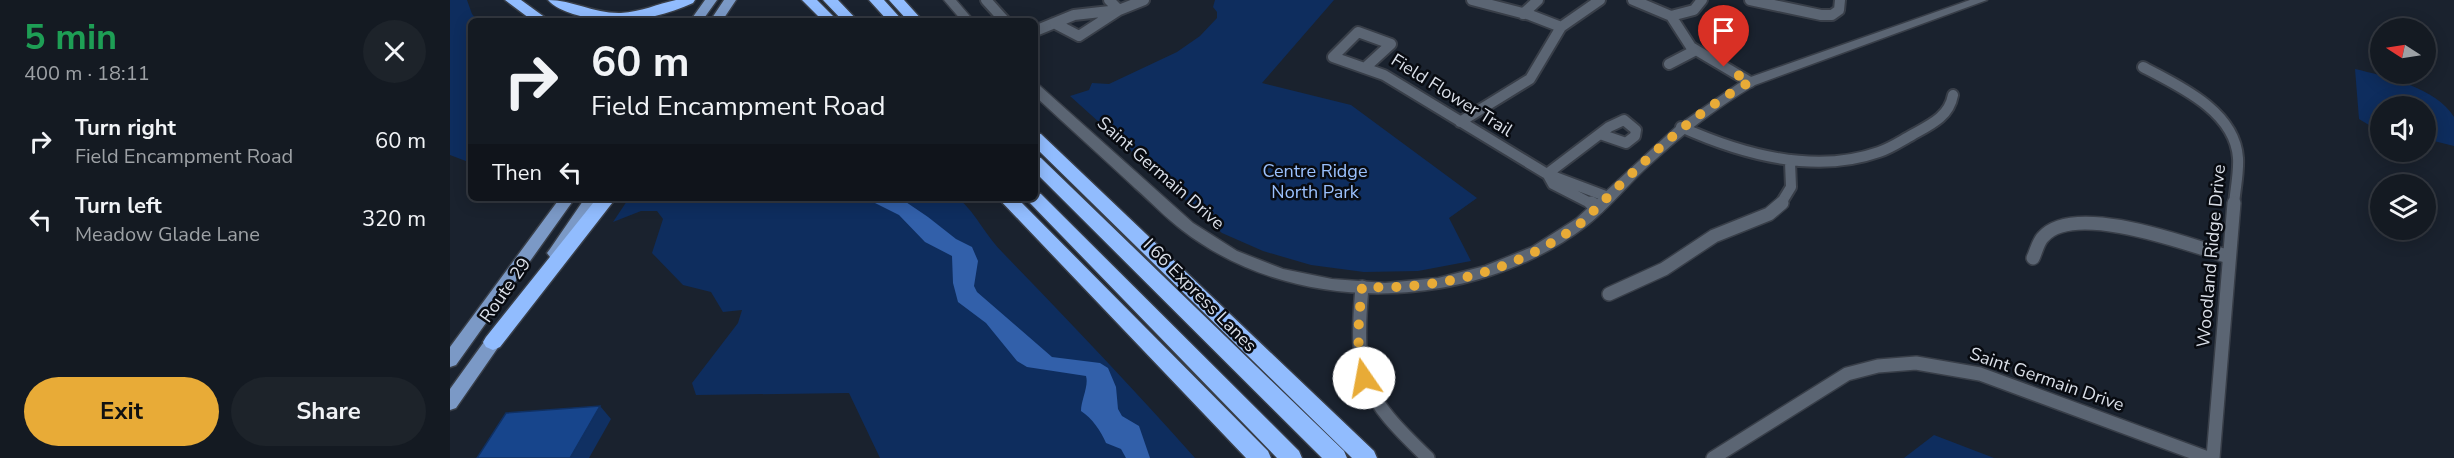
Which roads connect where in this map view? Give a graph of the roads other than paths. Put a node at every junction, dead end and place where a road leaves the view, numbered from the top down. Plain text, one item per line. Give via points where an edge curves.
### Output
1 (512, 0) edge
2 (555, 0) edge
3 (688, 0) edge
4 (711, 0) edge
5 (730, 0) edge
6 (809, 0) edge
7 (830, 0) edge
8 (876, 0) edge
9 (896, 0) edge
10 (912, 0) edge
11 (950, 0) edge
12 (986, 0) edge
13 (1109, 0) edge
14 (1144, 0) edge
15 (1472, 0) edge
16 (1538, 0) edge
17 (1600, 0) edge
18 (1633, 0) edge
19 (1702, 0) edge
20 (1750, 0) edge
21 (1840, 0) edge
22 (1981, 0) edge
23 (1119, 10) junction
24 (1524, 14) junction
25 (1671, 16) junction
26 (538, 18) edge
27 (698, 18) edge
28 (718, 18) edge
29 (828, 18) edge
30 (848, 18) edge
31 (893, 18) edge
32 (913, 18) edge
33 (921, 18) edge
34 (965, 18) edge
35 (1002, 18) edge
36 (1054, 23) junction
37 (1561, 27) junction
38 (1038, 30) edge
39 (1696, 50) junction
40 (1669, 64) dead end
41 (1367, 66) junction
42 (2143, 67) dead end
43 (1750, 82) junction
44 (1038, 92) edge
45 (1953, 95) dead end
46 (1460, 122) junction
47 (1682, 127) junction
48 (1600, 134) dead end
49 (1038, 141) edge
50 (1790, 162) junction
51 (1038, 165) edge
52 (1547, 174) junction
53 (566, 201) edge
54 (591, 201) edge
55 (605, 201) edge
56 (1016, 201) edge
57 (1603, 202) junction
58 (2229, 257) junction
59 (2033, 258) dead end
60 (1362, 287) junction
61 (1609, 294) dead end
62 (493, 342) junction
63 (450, 360) edge
64 (450, 403) edge
65 (1260, 458) edge
66 (1291, 458) edge
67 (1336, 458) edge
68 (1366, 458) edge
69 (1428, 458) edge
70 (1713, 458) edge
71 (2211, 458) edge

1 - 26 highway
2 - 3 highway via 581,13 613,18 655,12
4 - 27 main road
5 - 28 main road
6 - 29 highway
7 - 30 highway
8 - 31 highway
9 - 32 highway
10 - 33 highway
11 - 34 street
12 - 35 street
13 - 23 street
14 - 23 street
15 - 24 street
16 - 24 street
17 - 37 street
18 - 25 street
19 - 25 street via 1694,10
20 - 21 street via 1821,15 1839,10
22 - 43 street, Saint Germain Drive
23 - 36 street via 1074,15
23 - 36 street via 1079,36
24 - 37 street
25 - 39 street
36 - 38 street
37 - 46 street via 1530,78
39 - 40 street
39 - 43 street
41 - 41 street, Field Flower Trail via 1333,57 1358,32 1391,44
41 - 46 street, Field Flower Trail via 1392,77
42 - 58 street, Woodland Ridge Drive via 2199,100 2232,137 2238,157
43 - 47 street, Saint Germain Drive
44 - 60 street, Saint Germain Drive via 1188,227 1221,250 1282,275
45 - 50 street via 1952,105 1944,116 1887,148 1843,160
46 - 52 street, Field Flower Trail
47 - 50 street via 1740,152
47 - 57 street, Saint Germain Drive
48 - 52 street
49 - 68 highway
50 - 61 street via 1790,191 1773,212 1714,236 1663,270
51 - 67 highway, I 66 Express Lanes
52 - 57 street, Field Flower Trail via 1553,184
53 - 63 main road, Route 29
54 - 62 main road, Route 29
55 - 62 highway
56 - 65 highway
56 - 66 highway
57 - 60 street, Saint Germain Drive via 1562,237 1500,268 1428,285
58 - 59 street via 2133,228 2090,223 2064,226 2043,235 2036,243
58 - 71 street, Woodland Ridge Drive
60 - 69 street via 1357,333 1364,378 1387,418
62 - 64 main road, Route 29
70 - 71 street, Saint Germain Drive via 1847,374 1878,366 1916,363 1980,374

